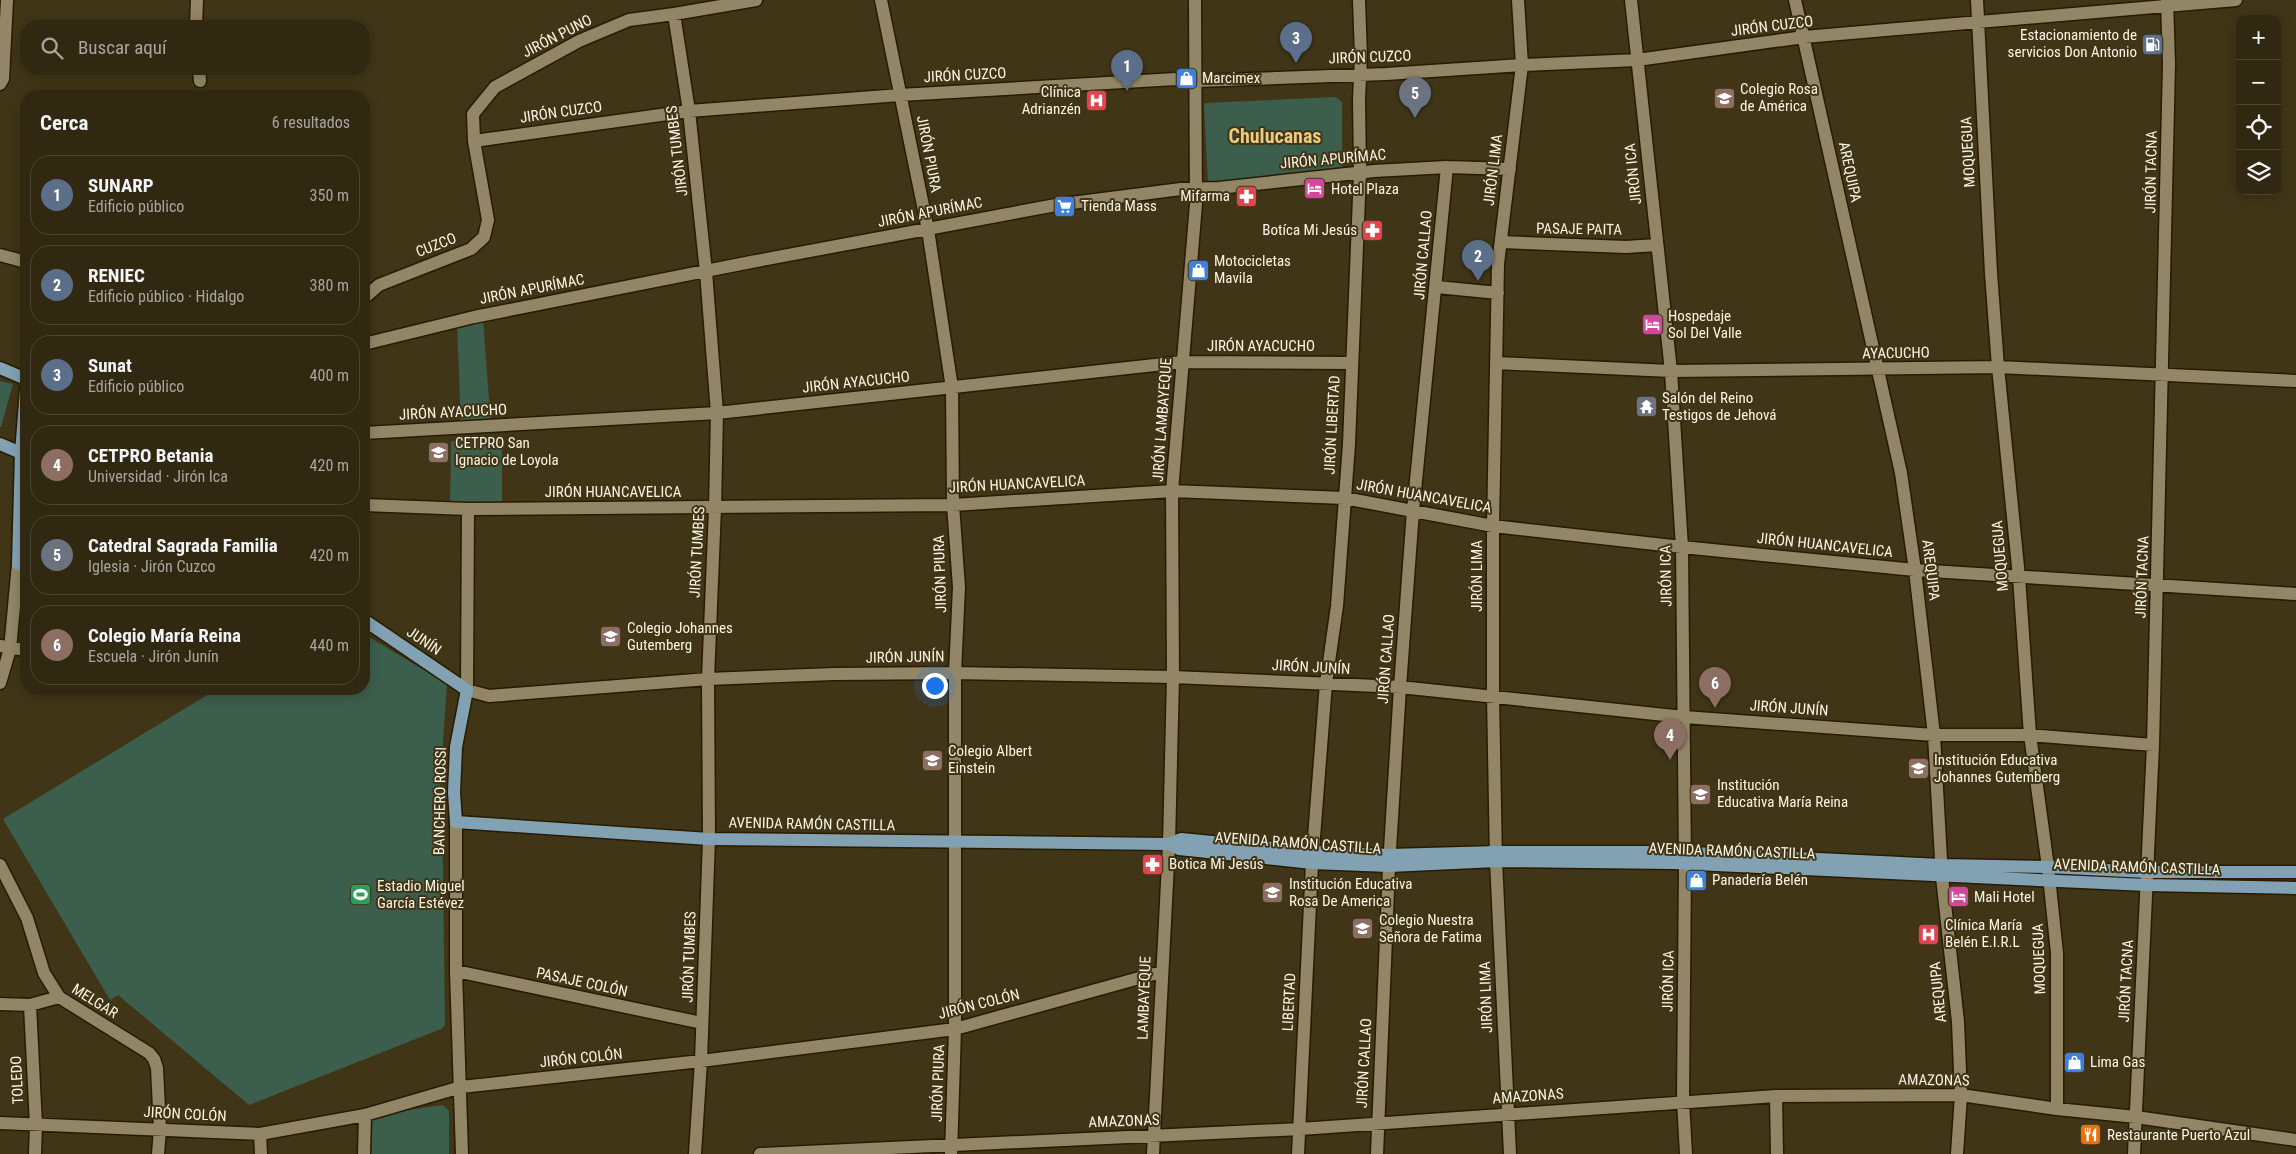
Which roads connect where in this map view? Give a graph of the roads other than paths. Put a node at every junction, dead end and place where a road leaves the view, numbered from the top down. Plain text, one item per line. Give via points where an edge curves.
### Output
1 (7, 0) edge
2 (197, 0) edge
3 (756, 0) edge
4 (881, 0) edge
5 (1195, 0) edge
6 (1359, 0) edge
7 (1518, 0) edge
8 (1631, 0) edge
9 (1795, 0) edge
10 (1977, 0) edge
11 (2236, 0) edge
12 (2167, 2) edge
13 (674, 14) junction
14 (196, 20) edge
15 (1978, 21) junction
16 (1804, 37) junction
17 (1637, 60) junction
18 (1522, 65) junction
19 (1360, 75) junction
20 (1196, 81) junction
21 (0, 84) edge
22 (900, 95) junction
23 (689, 111) junction
24 (474, 141) junction
25 (1447, 167) junction
26 (1510, 169) junction
27 (1360, 172) junction
28 (1196, 189) junction
29 (928, 230) junction
30 (1501, 242) junction
31 (1657, 245) junction
32 (0, 255) edge
33 (20, 260) edge
34 (706, 272) junction
35 (1437, 287) junction
36 (370, 293) edge
37 (1498, 293) junction
38 (370, 343) edge
39 (1182, 362) junction
40 (1496, 362) junction
41 (1352, 363) junction
42 (0, 368) edge
43 (1998, 368) junction
44 (1877, 370) junction
45 (1671, 371) junction
46 (20, 376) edge
47 (2163, 376) junction
48 (2296, 381) edge
49 (952, 388) junction
50 (717, 413) junction
51 (370, 433) edge
52 (0, 444) edge
53 (20, 452) edge
54 (1172, 491) junction
55 (1344, 498) junction
56 (370, 505) edge
57 (953, 505) junction
58 (716, 508) junction
59 (468, 509) junction
60 (1414, 511) junction
61 (1493, 526) junction
62 (1682, 547) junction
63 (1916, 570) junction
64 (20, 574) edge
65 (2019, 577) junction
66 (2158, 586) junction
67 (2296, 594) edge
68 (370, 624) edge
69 (5, 648) edge
70 (20, 649) edge
71 (955, 673) junction
72 (1173, 677) junction
73 (708, 679) junction
74 (0, 683) edge
75 (1326, 683) junction
76 (1400, 687) junction
77 (466, 690) junction
78 (1493, 696) junction
79 (1684, 717) junction
80 (1934, 735) junction
81 (2030, 736) junction
82 (2153, 745) junction
83 (456, 822) junction
84 (709, 839) junction
85 (956, 842) junction
86 (1169, 844) junction
87 (1496, 856) junction
88 (1313, 857) junction
89 (1685, 858) junction
90 (1390, 861) junction
91 (0, 865) edge
92 (1942, 871) junction
93 (2148, 872) junction
94 (2296, 872) edge
95 (2049, 873) junction
96 (2147, 885) junction
97 (2296, 888) edge
98 (456, 972) junction
99 (1161, 972) junction
100 (59, 998) junction
101 (0, 1004) edge
102 (30, 1005) junction
103 (702, 1024) junction
104 (955, 1029) junction
105 (701, 1061) junction
106 (461, 1087) junction
107 (1961, 1095) junction
108 (1776, 1096) junction
109 (1683, 1101) junction
110 (2057, 1109) junction
111 (1507, 1114) junction
112 (365, 1115) junction
113 (2136, 1117) junction
114 (0, 1123) edge
115 (36, 1125) junction
116 (1378, 1125) junction
117 (160, 1128) junction
118 (1300, 1129) junction
119 (260, 1134) junction
120 (1155, 1136) junction
121 (2296, 1140) edge
122 (952, 1149) edge
123 (35, 1154) edge
124 (158, 1154) edge
125 (261, 1154) edge
126 (364, 1154) edge
127 (462, 1154) edge
128 (695, 1154) edge
129 (760, 1154) edge
130 (1153, 1154) edge
131 (1298, 1154) edge
132 (1377, 1154) edge
133 (1510, 1154) edge
134 (1686, 1154) edge
135 (1777, 1154) edge
136 (1958, 1154) edge
137 (2134, 1154) edge

1 - 21 street via 3,79
2 - 14 street
3 - 13 street, JIRÓN PUNO
4 - 22 street, JIRÓN PIURA
5 - 20 street, JIRÓN LAMBAYEQUE
6 - 19 street, JIRÓN LIBERTAD
7 - 18 street, JIRÓN LIMA
8 - 17 street, JIRÓN ICA
9 - 16 street, AREQUIPA
10 - 15 street, MOQUEGUA
11 - 12 street, JIRÓN CUZCO
12 - 15 street, JIRÓN CUZCO
12 - 47 street, JIRÓN TACNA via 2169,64
13 - 23 street, JIRÓN TUMBES
13 - 24 street, JIRÓN PUNO via 630,20 579,41 495,87 473,114
15 - 16 street, JIRÓN CUZCO
15 - 43 street, MOQUEGUA
16 - 17 street, JIRÓN CUZCO
16 - 44 street, AREQUIPA
17 - 18 street, JIRÓN CUZCO
17 - 31 street, JIRÓN ICA
18 - 19 street, JIRÓN CUZCO
18 - 26 street, JIRÓN LIMA
19 - 20 street, JIRÓN CUZCO
19 - 27 street, JIRÓN LIBERTAD
20 - 22 street, JIRÓN CUZCO via 1176,79
20 - 28 street, JIRÓN LAMBAYEQUE
22 - 23 street, JIRÓN CUZCO
22 - 29 street, JIRÓN PIURA
23 - 24 street, JIRÓN CUZCO
23 - 34 street, JIRÓN TUMBES
24 - 36 street, CUZCO via 488,220 484,238 471,249 379,285
25 - 26 street, JIRÓN APURÍMAC
25 - 27 street, JIRÓN APURÍMAC
25 - 35 street, JIRÓN CALLAO
26 - 30 street, JIRÓN LIMA
27 - 28 street, JIRÓN APURÍMAC
27 - 41 street, JIRÓN LIBERTAD
28 - 29 street, JIRÓN APURÍMAC via 1056,205
28 - 39 street, JIRÓN LAMBAYEQUE
29 - 34 street, JIRÓN APURÍMAC
29 - 49 street, JIRÓN PIURA
30 - 31 street, PASAJE PAITA via 1626,247
30 - 37 street, JIRÓN LIMA
31 - 45 street, JIRÓN ICA
32 - 33 street
34 - 38 street, JIRÓN APURÍMAC via 474,317
34 - 50 street, JIRÓN TUMBES
35 - 37 street
35 - 60 street, JIRÓN CALLAO
37 - 40 street, JIRÓN LIMA
39 - 41 street, JIRÓN AYACUCHO
39 - 49 street, JIRÓN AYACUCHO
39 - 54 street, JIRÓN LAMBAYEQUE
40 - 45 street, AYACUCHO
40 - 61 street, JIRÓN LIMA
41 - 55 street, JIRÓN LIBERTAD
42 - 46 main road
43 - 44 street, AYACUCHO
43 - 47 street, AYACUCHO
43 - 65 street, MOQUEGUA
44 - 45 street, AYACUCHO
44 - 63 street, AREQUIPA via 1901,473
45 - 62 street, JIRÓN ICA
47 - 48 street, AYACUCHO
47 - 66 street, JIRÓN TACNA
49 - 50 street, JIRÓN AYACUCHO
49 - 57 street, JIRÓN PIURA
50 - 51 street, JIRÓN AYACUCHO
50 - 58 street, JIRÓN TUMBES
52 - 53 main road
54 - 55 street, JIRÓN HUANCAVELICA
54 - 57 street, JIRÓN HUANCAVELICA
54 - 72 street, JIRÓN LAMBAYEQUE
55 - 60 street, JIRÓN HUANCAVELICA
55 - 75 street, JIRÓN LIBERTAD via 1337,606
56 - 59 street, JIRÓN HUANCAVELICA
57 - 58 street, JIRÓN HUANCAVELICA
57 - 71 street, JIRÓN PIURA via 959,587
58 - 59 street, JIRÓN HUANCAVELICA
58 - 73 street, JIRÓN TUMBES
59 - 77 street, BANCHERO ROSSI
60 - 61 street, JIRÓN HUANCAVELICA
60 - 76 street, JIRÓN CALLAO
61 - 62 street, JIRÓN HUANCAVELICA
61 - 78 street, JIRÓN LIMA
62 - 63 street, JIRÓN HUANCAVELICA
62 - 79 street, JIRÓN ICA
63 - 65 street, JIRÓN HUANCAVELICA
63 - 80 street, AREQUIPA
64 - 69 street
65 - 66 street, JIRÓN HUANCAVELICA
65 - 81 street, MOQUEGUA
66 - 67 street, JIRÓN HUANCAVELICA
66 - 82 street, JIRÓN TACNA
68 - 77 main road, JUNÍN
69 - 70 street
69 - 74 street
71 - 72 street, JIRÓN JUNÍN
71 - 73 street, JIRÓN JUNÍN
71 - 85 street, JIRÓN PIURA
72 - 75 street, JIRÓN JUNÍN
72 - 86 street, JIRÓN LAMBAYEQUE
73 - 77 street, JIRÓN JUNÍN via 489,696
73 - 84 street, JIRÓN TUMBES
75 - 76 street, JIRÓN JUNÍN
75 - 88 street, JIRÓN LIBERTAD
76 - 78 street, JIRÓN JUNÍN
76 - 90 street, JIRÓN CALLAO
77 - 83 main road, BANCHERO ROSSI via 456,747
78 - 79 street, JIRÓN JUNÍN
78 - 87 street, JIRÓN LIMA
79 - 80 street, JIRÓN JUNÍN
79 - 89 street, JIRÓN ICA
80 - 81 street, JIRÓN JUNÍN
80 - 92 street, AREQUIPA
81 - 82 street, JIRÓN JUNÍN
81 - 95 street, MOQUEGUA
82 - 93 street, JIRÓN TACNA
83 - 84 main road, AVENIDA RAMÓN CASTILLA
83 - 98 street, BANCHERO ROSSI
84 - 85 main road, AVENIDA RAMÓN CASTILLA
84 - 103 street, JIRÓN TUMBES
85 - 86 main road, AVENIDA RAMÓN CASTILLA
85 - 104 street, JIRÓN PIURA
86 - 88 main road, AVENIDA RAMÓN CASTILLA via 1179,849
86 - 99 street, LAMBAYEQUE
87 - 89 main road, AVENIDA RAMÓN CASTILLA
87 - 90 main road, AVENIDA RAMÓN CASTILLA
87 - 111 street, JIRÓN LIMA
88 - 90 main road, AVENIDA RAMÓN CASTILLA
88 - 118 street, LIBERTAD
89 - 92 main road, AVENIDA RAMÓN CASTILLA
89 - 109 street, JIRÓN ICA
90 - 116 street, JIRÓN CALLAO
91 - 100 street, MELGAR via 24,911 44,974
92 - 95 main road, AVENIDA RAMÓN CASTILLA
92 - 107 street, AREQUIPA via 1958,1022
93 - 94 main road, AVENIDA RAMÓN CASTILLA
93 - 95 main road, AVENIDA RAMÓN CASTILLA
93 - 96 street, JIRÓN TACNA
95 - 96 main road, AVENIDA RAMÓN CASTILLA
95 - 110 street, MOQUEGUA via 2057,953
96 - 97 main road, AVENIDA RAMÓN CASTILLA
96 - 113 street, JIRÓN TACNA
98 - 103 street, PASAJE COLÓN
98 - 106 street, BANCHERO ROSSI
99 - 104 street, JIRÓN COLÓN
99 - 120 street, LAMBAYEQUE
100 - 102 street
100 - 117 street, MELGAR via 154,1059 158,1068
101 - 102 street
102 - 115 street, TOLEDO
103 - 105 street, JIRÓN TUMBES
104 - 105 street, JIRÓN COLÓN
104 - 122 street, JIRÓN PIURA
105 - 106 street, JIRÓN COLÓN
105 - 128 street, JIRÓN TUMBES
106 - 112 street, JIRÓN COLÓN
106 - 127 street, BANCHERO ROSSI
107 - 108 street, AMAZONAS
107 - 110 street, AMAZONAS
107 - 136 street, AREQUIPA
108 - 109 street, AMAZONAS
108 - 135 street
109 - 111 street, AMAZONAS
109 - 134 street, JIRÓN ICA
110 - 113 street, AMAZONAS
111 - 116 street, AMAZONAS
111 - 133 street, JIRÓN LIMA
112 - 119 street, JIRÓN COLÓN
112 - 126 street
113 - 121 street, AMAZONAS
113 - 137 street, JIRÓN TACNA
114 - 115 street, JIRÓN COLÓN
115 - 117 street, JIRÓN COLÓN
115 - 123 street, TOLEDO
116 - 118 street, AMAZONAS
116 - 132 street, JIRÓN CALLAO
117 - 119 street, JIRÓN COLÓN
117 - 124 street, MELGAR
118 - 120 street, AMAZONAS
118 - 131 street, LIBERTAD
119 - 125 street
120 - 122 street, AMAZONAS
120 - 130 street, LAMBAYEQUE
122 - 129 street, AMAZONAS

